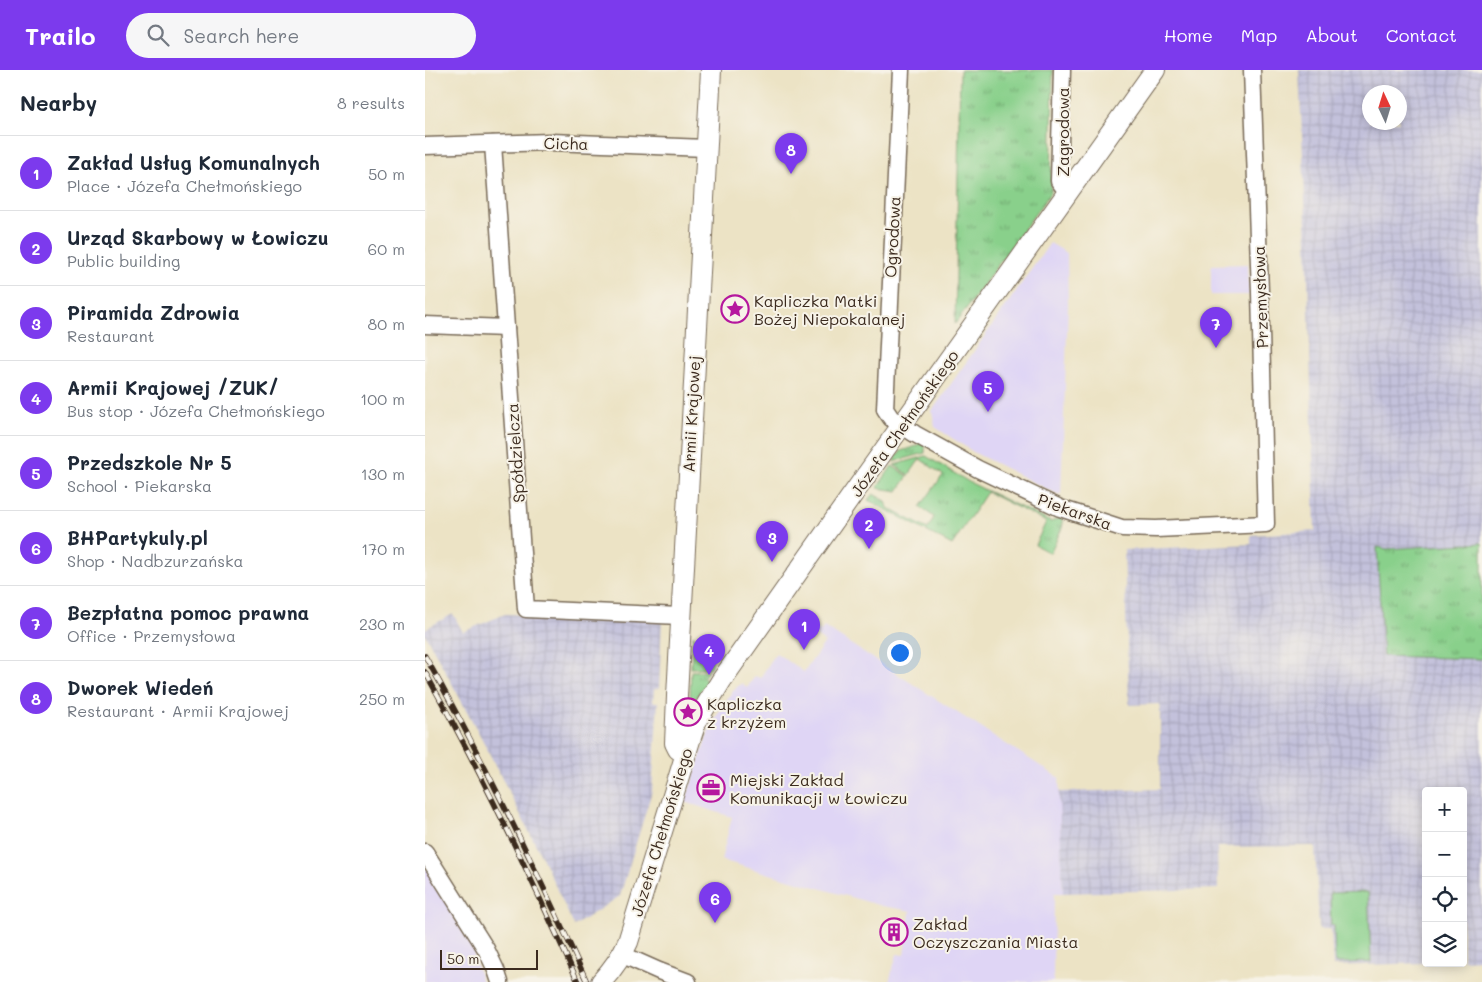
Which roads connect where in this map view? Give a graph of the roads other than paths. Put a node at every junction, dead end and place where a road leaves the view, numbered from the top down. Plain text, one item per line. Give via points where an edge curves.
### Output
1 (711, 70) edge
2 (901, 70) edge
3 (1062, 70) edge
4 (1155, 70) edge
5 (1252, 70) edge
6 (493, 144) junction
7 (425, 146) edge
8 (706, 148) junction
9 (1068, 193) junction
10 (425, 325) edge
11 (506, 328) junction
12 (902, 425) junction
13 (1266, 524) joint
14 (680, 616) junction
15 (685, 754) junction
16 (425, 852) edge
17 (623, 954) junction
18 (500, 982) edge
19 (601, 982) edge
20 (688, 982) edge

1 - 8 street, Armii Krajowej
2 - 12 street, Ogrodowa via 885,409
3 - 9 street, Zagrodowa via 1059,181
4 - 9 street, Józefa Chełmońskiego
5 - 13 street, Przemysłowa
6 - 7 street, Cicha
6 - 8 street, Cicha via 551,142
6 - 11 street, Spółdzielcza
8 - 14 street, Armii Krajowej
9 - 12 street, Józefa Chełmońskiego
10 - 11 street
11 - 14 street, Spółdzielcza via 526,609
12 - 13 street, Piekarska via 1027,493 1076,514 1122,528
12 - 15 street, Józefa Chełmońskiego via 721,681 696,722
14 - 15 street, Armii Krajowej via 675,743
15 - 17 street, Józefa Chełmońskiego
16 - 18 street via 486,949
17 - 19 street, Józefa Chełmońskiego
17 - 20 street

